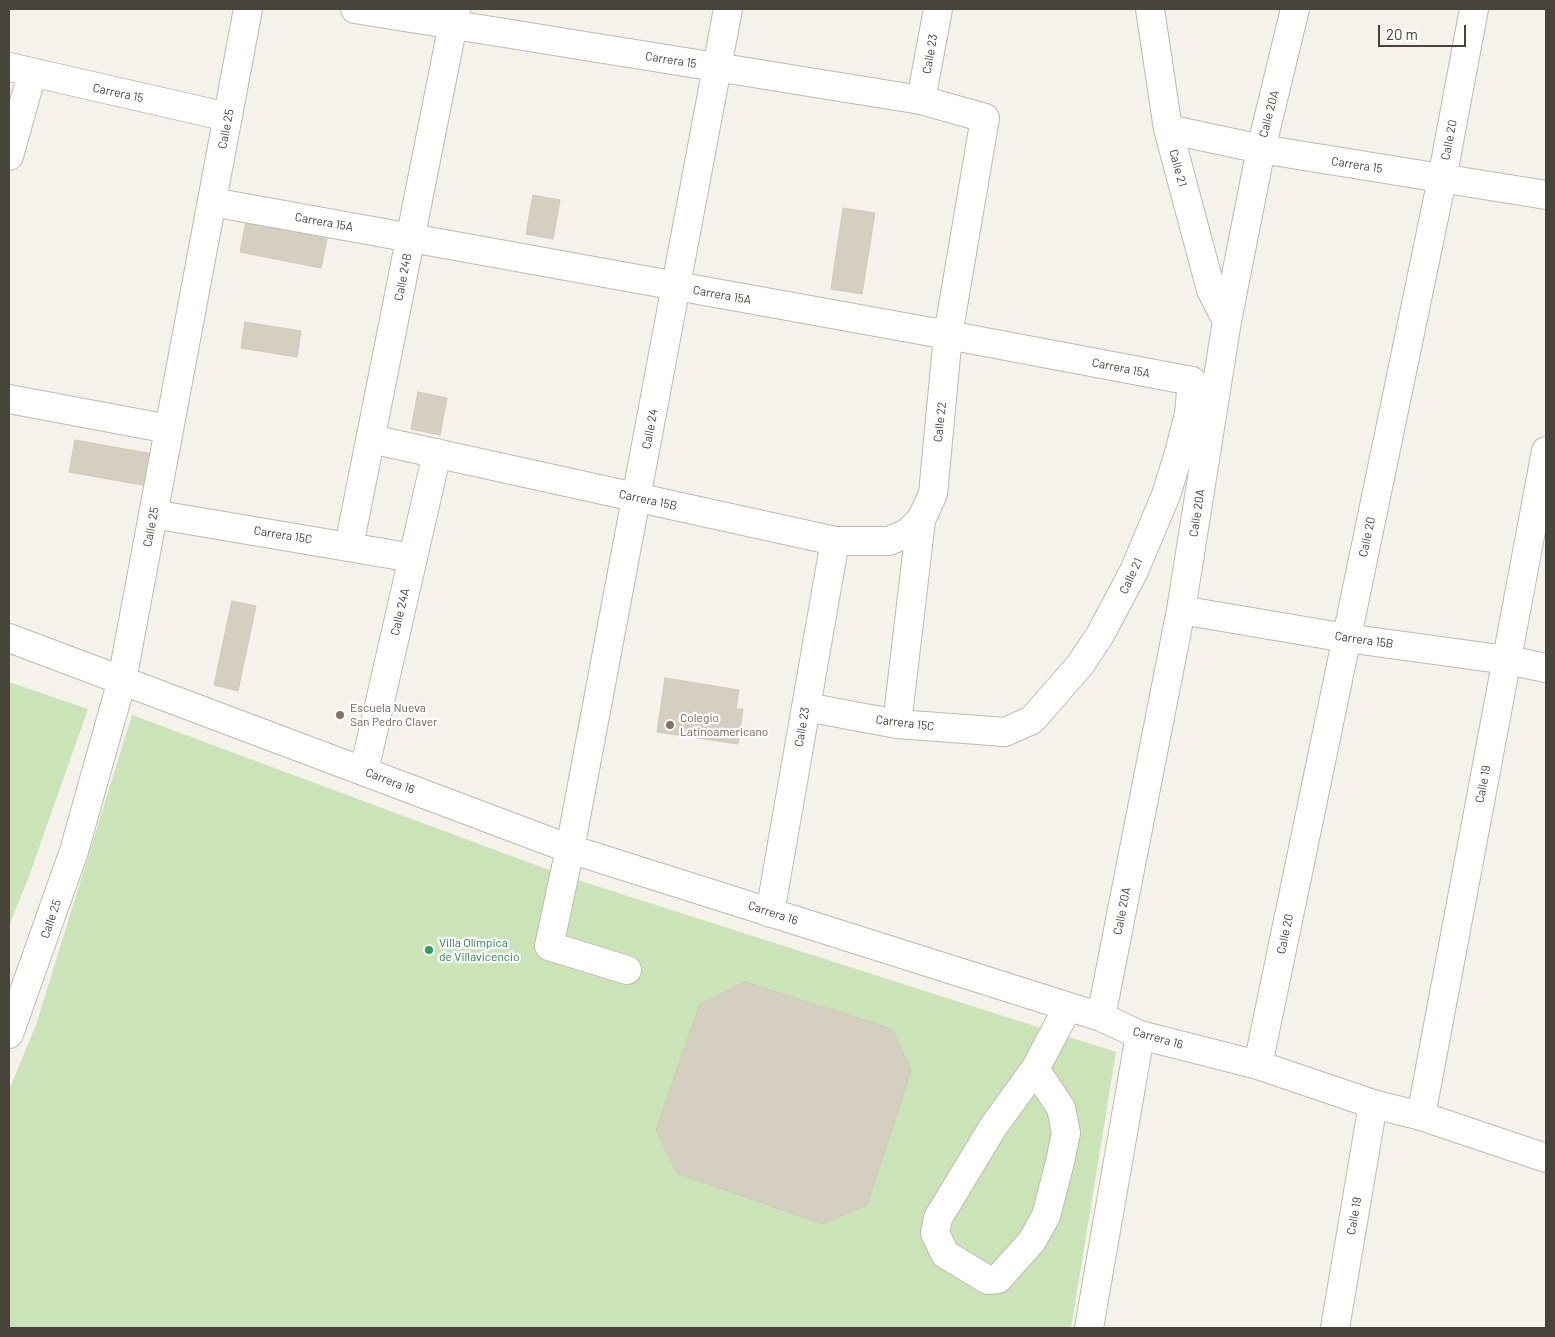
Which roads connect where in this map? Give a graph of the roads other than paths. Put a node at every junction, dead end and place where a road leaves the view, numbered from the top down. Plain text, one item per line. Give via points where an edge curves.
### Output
1 (248, 9) edge
2 (355, 9) edge
3 (728, 9) edge
4 (938, 9) edge
5 (1150, 9) edge
6 (1295, 9) edge
7 (1474, 9) edge
8 (454, 17) edge
9 (718, 67) junction
10 (20, 70) edge
11 (922, 100) junction
12 (228, 117) junction
13 (985, 118) joint
14 (1168, 129) junction
15 (10, 143) edge
16 (1261, 149) junction
17 (1442, 179) junction
18 (1546, 196) edge
19 (212, 202) junction
20 (410, 238) junction
21 (676, 287) junction
22 (1226, 321) junction
23 (948, 335) junction
24 (1222, 354) junction
25 (1192, 381) junction
26 (9, 399) edge
27 (169, 429) junction
28 (371, 439) junction
29 (1546, 452) edge
30 (437, 453) junction
31 (637, 497) junction
32 (153, 514) junction
33 (921, 520) junction
34 (835, 541) junction
35 (350, 546) junction
36 (413, 558) junction
37 (1181, 610) junction
38 (9, 638) edge
39 (1346, 638) junction
40 (1506, 660) junction
41 (1546, 668) edge
42 (122, 680) junction
43 (806, 707) junction
44 (897, 724) junction
45 (1005, 732) joint
46 (364, 771) junction
47 (570, 849) junction
48 (770, 913) junction
49 (627, 970) dead end
50 (1068, 1007) junction
51 (1101, 1017) junction
52 (9, 1034) edge
53 (1140, 1035) junction
54 (1258, 1065) junction
55 (1034, 1069) junction
56 (1373, 1104) junction
57 (1422, 1116) junction
58 (1546, 1158) edge
59 (1089, 1328) edge
60 (1335, 1328) edge

1 - 12 street, Calle 25
2 - 8 street, Carrera 15
3 - 9 street, Calle 24
4 - 11 street, Calle 23
5 - 14 street, Calle 21
6 - 16 street, Calle 20A
7 - 17 street, Calle 20
8 - 9 street, Carrera 15
8 - 20 street, Calle 24B
9 - 11 street, Carrera 15
9 - 21 street, Calle 24
10 - 12 street, Carrera 15
10 - 15 street
11 - 13 street, Carrera 15
12 - 19 street, Calle 25
13 - 23 street, Calle 22
14 - 16 street, Carrera 15
14 - 22 street, Calle 21 via 1212,290
16 - 17 street, Carrera 15
16 - 22 street, Calle 20A
17 - 18 street, Carrera 15
17 - 39 street, Calle 20
19 - 20 street, Carrera 15A
19 - 27 street, Calle 25
20 - 21 street, Carrera 15A
20 - 28 street, Calle 24B
21 - 23 street, Carrera 15A
21 - 31 street, Calle 24
22 - 24 street, Calle 20A
23 - 25 street, Carrera 15A
23 - 33 street, Calle 22 via 933,494
24 - 25 street
24 - 37 street, Calle 20A
25 - 45 street, Calle 21 via 1188,414 1166,495 1118,604 1100,635 1057,693 1032,720
26 - 27 street
27 - 32 street, Calle 25
28 - 30 street, Carrera 15B
28 - 35 street, Calle 24B
29 - 40 street, Calle 19
30 - 31 street, Carrera 15B
30 - 36 street, Calle 24A
31 - 34 street, Carrera 15B
31 - 47 street, Calle 24
32 - 35 street, Carrera 15C
32 - 42 street, Calle 25
33 - 34 street, Carrera 15B via 907,533 889,541
33 - 44 street, Calle 22
34 - 43 street, Calle 23
35 - 36 street, Carrera 15C
36 - 46 street, Calle 24A
37 - 39 street, Carrera 15B
37 - 51 street, Calle 20A
38 - 42 street, Carrera 16
39 - 40 street, Carrera 15B
39 - 54 street, Calle 20
40 - 41 street, Carrera 15B
40 - 57 street, Calle 19
42 - 46 street, Carrera 16
42 - 52 street, Calle 25 via 74,851
43 - 44 street, Carrera 15C
43 - 48 street, Calle 23
44 - 45 street, Carrera 15C
46 - 47 street, Carrera 16
47 - 48 street, Carrera 16
47 - 49 street, Calle 24 via 549,946
48 - 50 street, Carrera 16
50 - 51 street, Carrera 16
50 - 55 street
51 - 53 street, Carrera 16
53 - 54 street, Carrera 16
53 - 59 street
54 - 56 street, Carrera 16
55 - 55 street via 1061,1108 1066,1133 1060,1162 1046,1216 1032,1241 998,1279 988,1280 945,1254 935,1233 938,1218 993,1127
56 - 57 street, Carrera 16
56 - 60 street, Calle 19
57 - 58 street, Carrera 16

